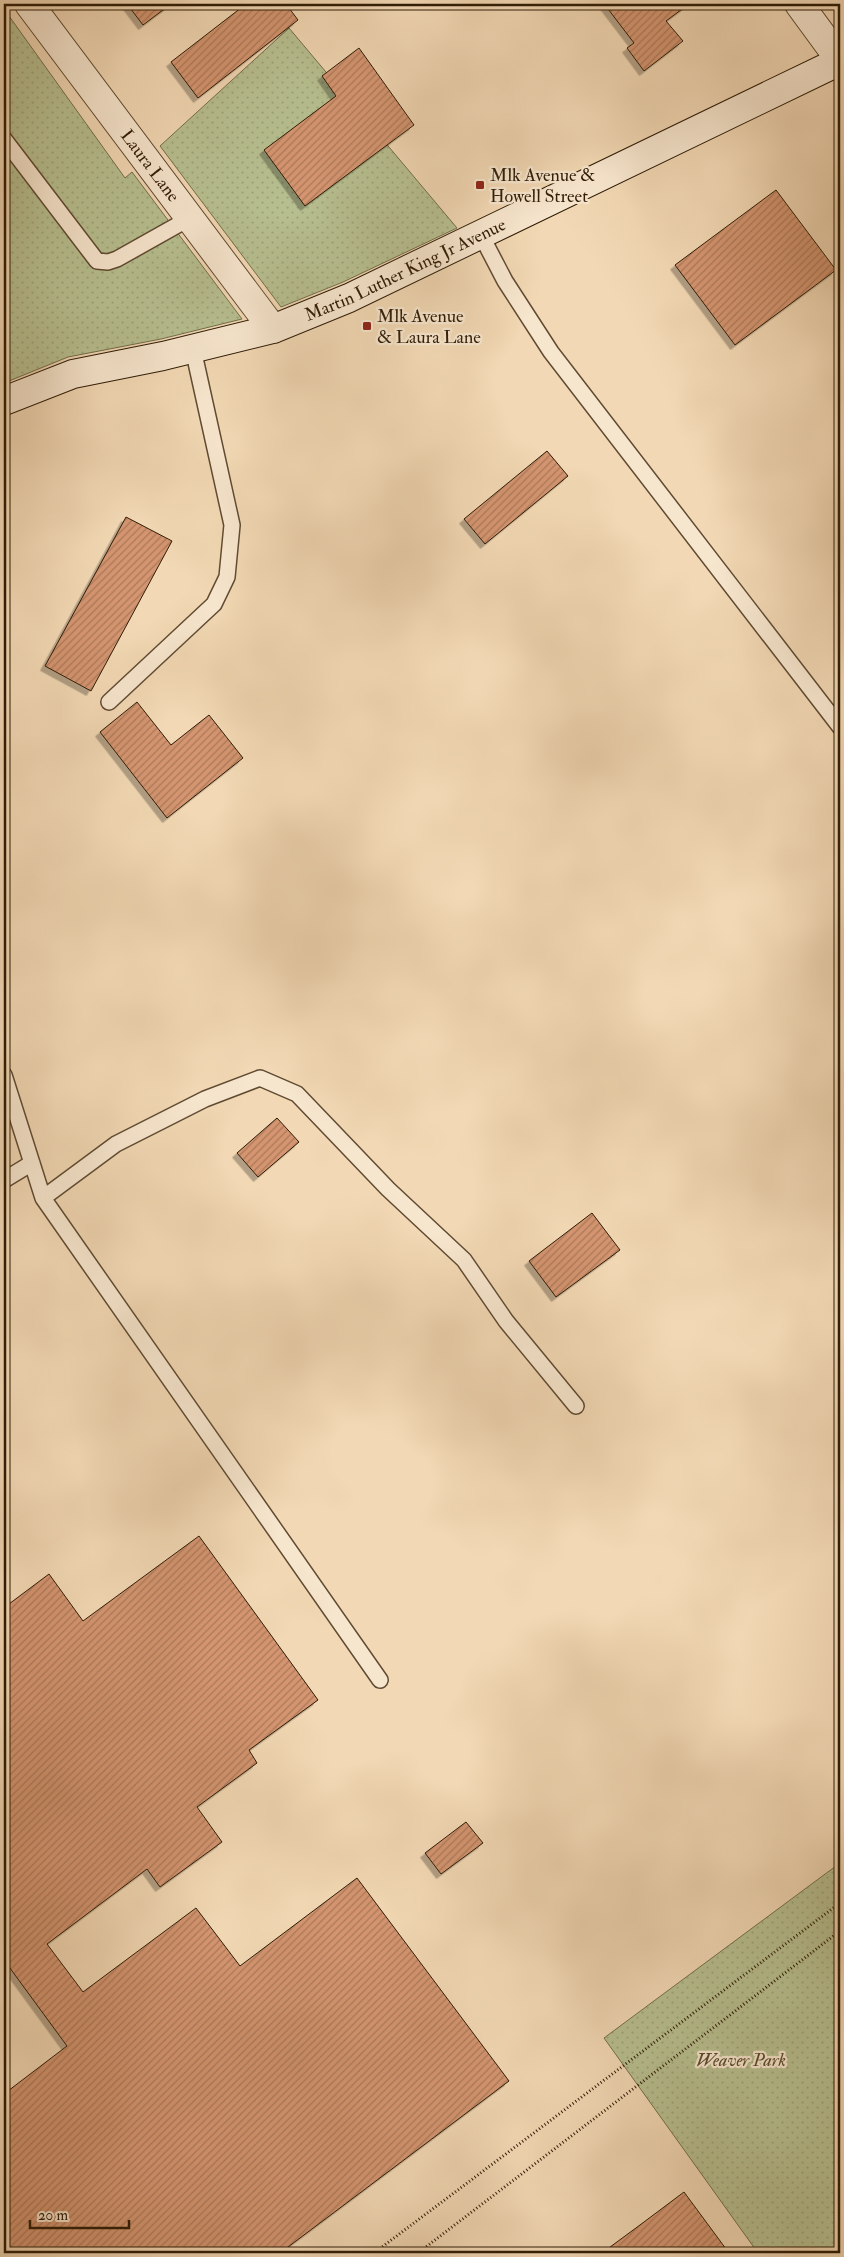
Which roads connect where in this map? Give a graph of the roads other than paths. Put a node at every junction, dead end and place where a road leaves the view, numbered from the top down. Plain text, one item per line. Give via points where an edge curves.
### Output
1 (29, 4) edge
2 (798, 4) edge
3 (840, 61) edge
4 (4, 139) edge
5 (190, 218) junction
6 (481, 235) junction
7 (273, 329) junction
8 (193, 349) junction
9 (4, 401) edge
10 (109, 702) dead end
11 (840, 727) edge
12 (4, 1075) edge
13 (32, 1163) junction
14 (4, 1180) edge
15 (43, 1198) junction
16 (576, 1406) dead end
17 (380, 1680) dead end

1 - 5 street, Laura Lane
2 - 3 street
3 - 6 street, Martin Luther King Jr Avenue
4 - 5 lane via 97,261 117,259
5 - 7 street, Laura Lane
6 - 7 street, Martin Luther King Jr Avenue via 349,298
6 - 11 lane via 505,281 550,352
7 - 8 street, Martin Luther King Jr Avenue
8 - 9 street, Martin Luther King Jr Avenue via 73,374
8 - 10 lane via 232,525 227,577 214,604
12 - 13 lane
13 - 14 lane
13 - 15 lane
15 - 16 lane via 116,1144 205,1099 260,1078 297,1094 388,1190 464,1260 506,1321
15 - 17 lane

